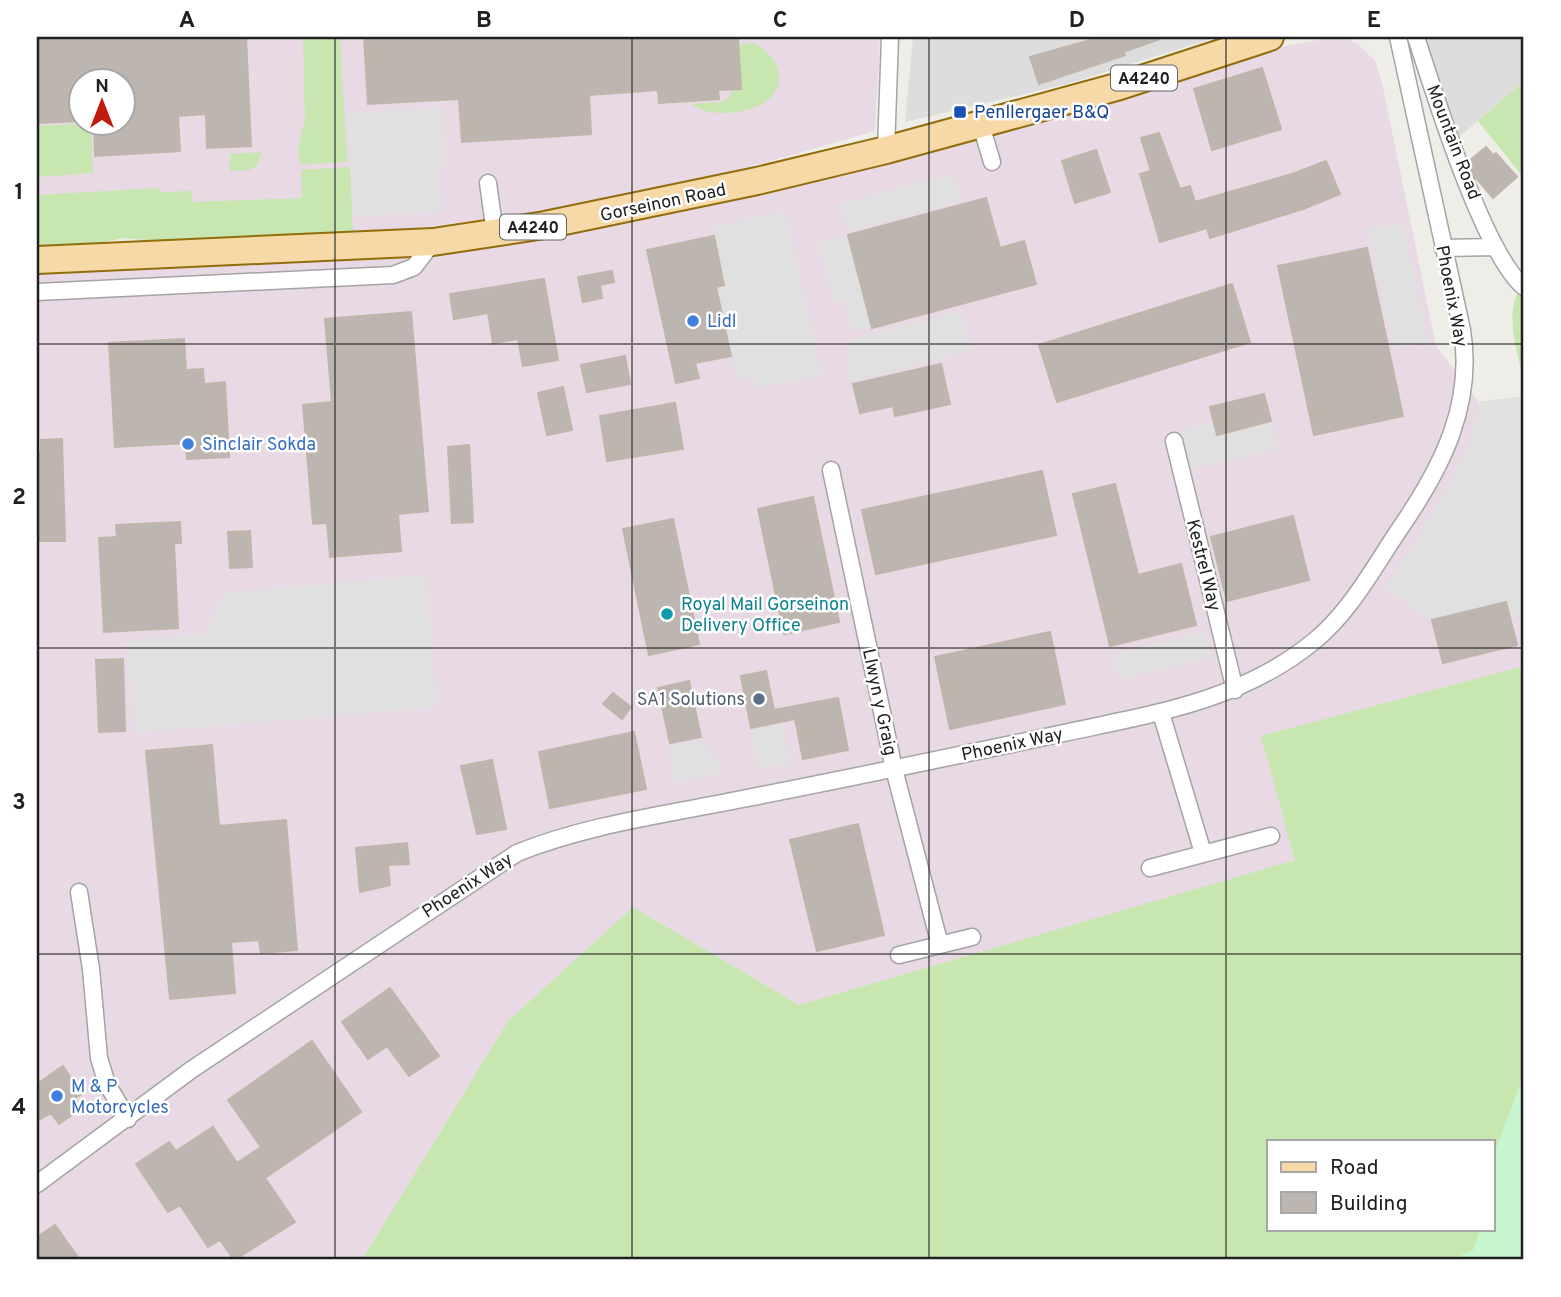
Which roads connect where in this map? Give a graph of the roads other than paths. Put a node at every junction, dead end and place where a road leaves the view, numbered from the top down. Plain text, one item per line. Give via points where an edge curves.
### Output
1 (890, 37) edge
2 (1270, 37) edge
3 (1398, 37) edge
4 (1416, 37) edge
5 (981, 125) junction
6 (886, 150) junction
7 (992, 162) dead end
8 (488, 183) dead end
9 (495, 233) junction
10 (432, 242) junction
11 (1494, 247) junction
12 (1443, 248) junction
13 (37, 260) edge
14 (1524, 287) edge
15 (37, 292) edge
16 (1174, 440) dead end
17 (831, 470) dead end
18 (1235, 690) junction
19 (1161, 713) junction
20 (894, 769) junction
21 (1271, 836) dead end
22 (1203, 853) junction
23 (1150, 868) dead end
24 (79, 892) dead end
25 (972, 937) dead end
26 (940, 945) junction
27 (899, 955) dead end
28 (128, 1119) junction
29 (37, 1184) edge

1 - 6 street
2 - 5 main road, Gorseinon Road / A4240
3 - 12 street, Phoenix Way
4 - 11 street, Mountain Road
5 - 6 main road, Gorseinon Road / A4240
5 - 7 street
6 - 9 main road, Gorseinon Road / A4240 via 623,211
8 - 9 street
9 - 10 main road, Gorseinon Road / A4240
10 - 13 main road, Gorseinon Road / A4240
10 - 15 street via 414,267 393,275
11 - 12 street
11 - 14 street, Mountain Road
12 - 18 street, Phoenix Way via 1464,348 1460,408 1448,448 1424,493 1333,622 1297,654
16 - 18 street, Kestrel Way
17 - 20 street, Llwyn y Graig
18 - 19 street, Phoenix Way
19 - 20 street, Phoenix Way
19 - 22 street
20 - 26 street, Llwyn y Graig
20 - 28 street, Phoenix Way via 570,834 517,853 191,1070
21 - 22 street
22 - 23 street
24 - 28 street via 99,1058 107,1084
25 - 26 street
26 - 27 street
28 - 29 street, Phoenix Way

